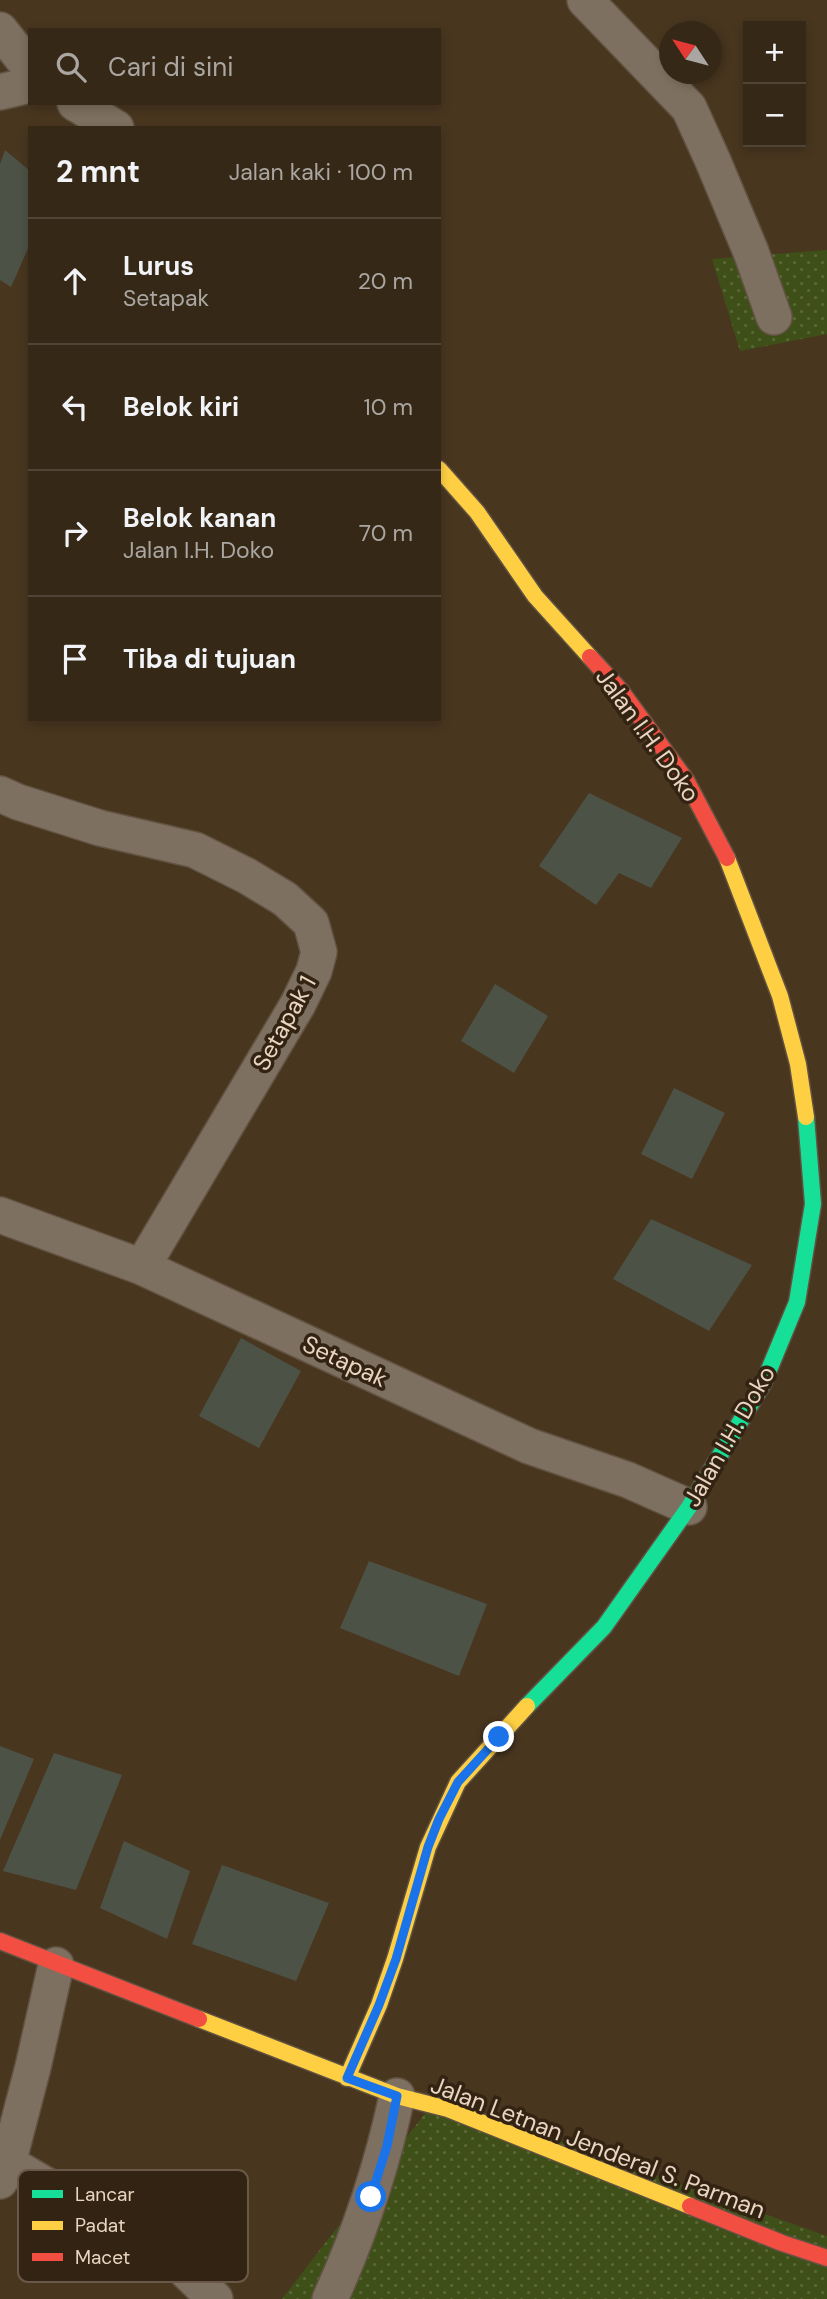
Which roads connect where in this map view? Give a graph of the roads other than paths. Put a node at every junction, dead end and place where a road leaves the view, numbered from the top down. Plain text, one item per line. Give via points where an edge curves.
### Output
1 (585, 0) edge
2 (0, 30) edge
3 (28, 65) edge
4 (28, 85) edge
5 (0, 92) edge
6 (78, 105) edge
7 (113, 126) edge
8 (774, 317) dead end
9 (441, 471) edge
10 (0, 794) edge
11 (0, 1215) edge
12 (142, 1267) junction
13 (690, 1507) junction
14 (0, 1941) edge
15 (56, 1965) junction
16 (347, 2078) junction
17 (397, 2096) junction
18 (4, 2172) edge
19 (827, 2258) edge
20 (198, 2282) edge
21 (215, 2299) edge
22 (330, 2299) edge

1 - 8 street via 689,108
2 - 3 street
4 - 5 street
6 - 7 street
9 - 13 street, Jalan I.H. Doko via 477,512 536,596 621,691 686,780 728,860 780,996 798,1064 813,1204 797,1302 764,1382
10 - 12 street, Setapak 1 via 100,828 195,850 285,899 311,923 319,952 298,1004
11 - 12 street, Setapak
12 - 13 street, Setapak via 529,1446
13 - 16 street, Jalan I.H. Doko via 604,1627 458,1782 428,1847 396,1959
14 - 15 street, Jalan Letnan Jenderal S. Parman
15 - 16 street, Jalan Letnan Jenderal S. Parman
15 - 18 street
16 - 17 street, Jalan Letnan Jenderal S. Parman
17 - 19 street, Jalan Letnan Jenderal S. Parman via 448,2109
17 - 22 street via 371,2197
20 - 21 street

